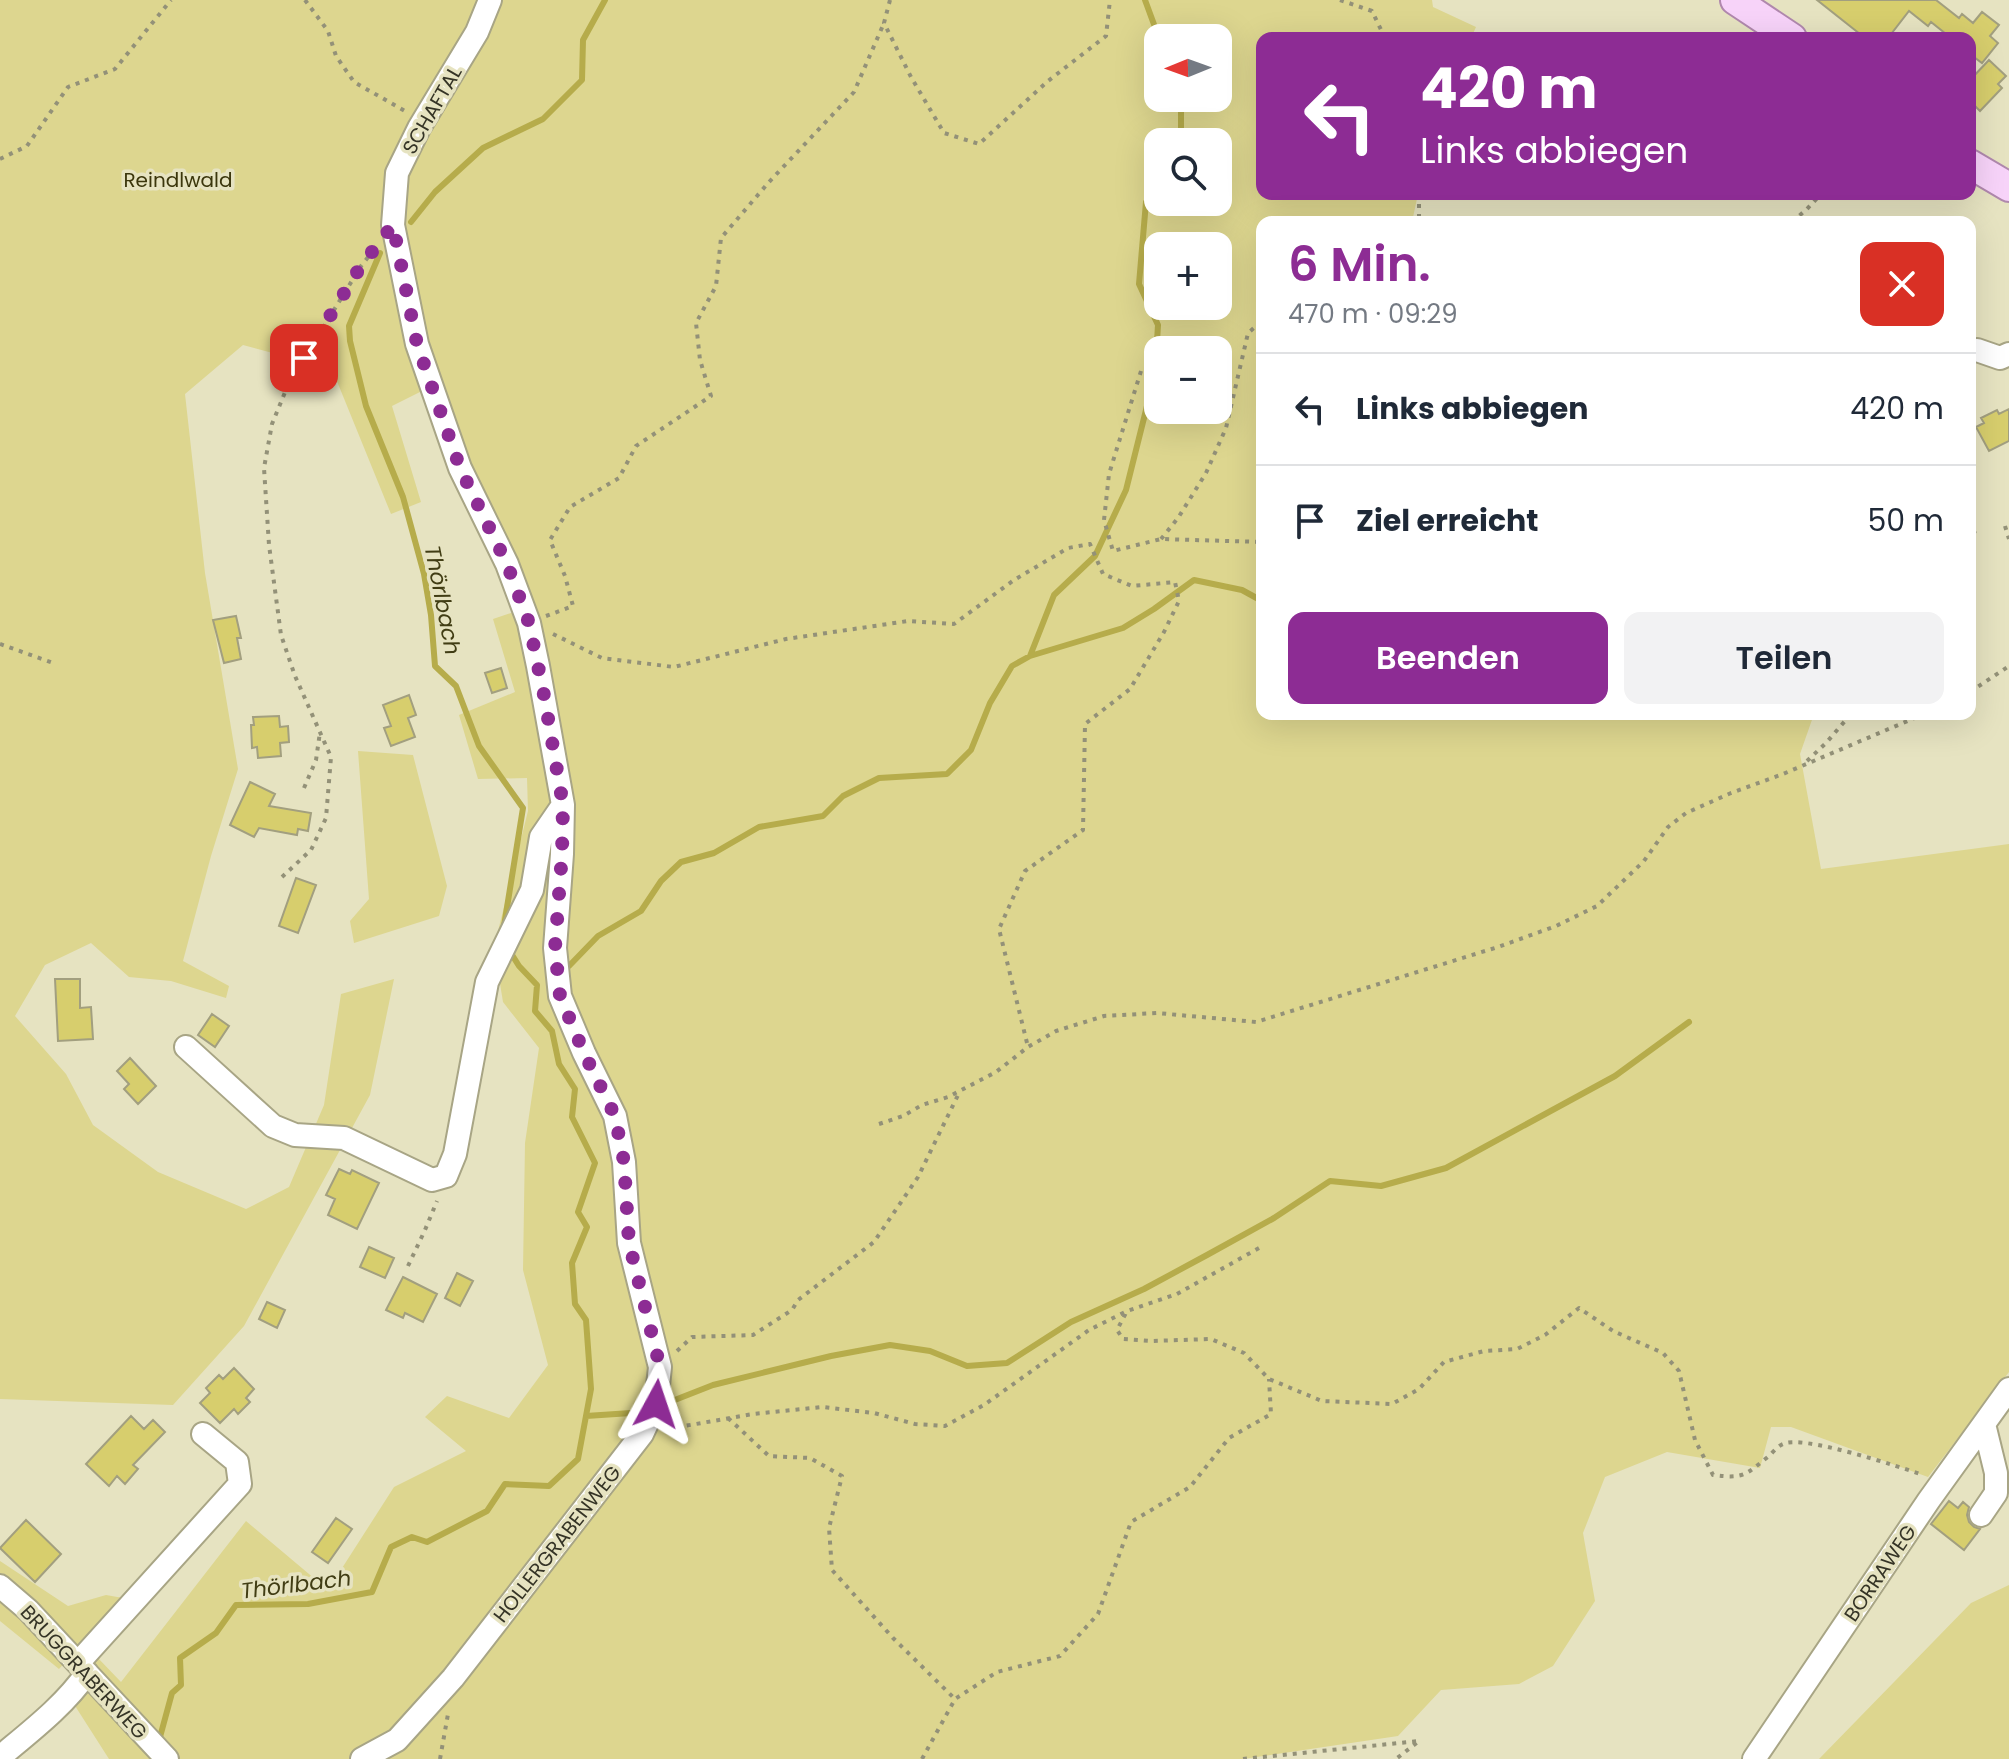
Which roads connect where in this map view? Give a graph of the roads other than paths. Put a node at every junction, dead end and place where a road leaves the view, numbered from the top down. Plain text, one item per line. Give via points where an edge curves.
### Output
1 (490, 0) edge
2 (1748, 3) edge
3 (1784, 32) edge
4 (1976, 168) edge
5 (2009, 187) edge
6 (393, 225) joint
7 (1977, 350) dead end
8 (2009, 354) edge
9 (563, 805) junction
10 (186, 1047) dead end
11 (2009, 1389) edge
12 (1984, 1424) junction
13 (203, 1434) dead end
14 (1981, 1515) dead end
15 (0, 1586) edge
16 (82, 1668) junction
17 (0, 1757) edge
18 (167, 1759) edge
19 (362, 1759) edge
20 (1754, 1759) edge

1 - 6 street, SCHAFTAL via 397,173
2 - 3 main road
4 - 5 main road
6 - 9 street, HOLLERGRABENWEG via 426,372 460,468 529,623
7 - 8 street via 2000,358
9 - 10 street via 541,837 532,890 487,982 455,1154 446,1176 432,1180 344,1138 295,1135 273,1126
9 - 19 street, HOLLERGRABENWEG via 555,948 560,996 615,1116 629,1243 660,1367 656,1404 642,1434 453,1678 397,1740
11 - 12 street, BORRAWEG
12 - 14 street via 1996,1493
12 - 20 street, BORRAWEG
13 - 16 street via 237,1462 240,1484
15 - 16 street, BRUGGRABERWEG
16 - 17 street via 77,1687
16 - 18 street, BRUGGRABERWEG

